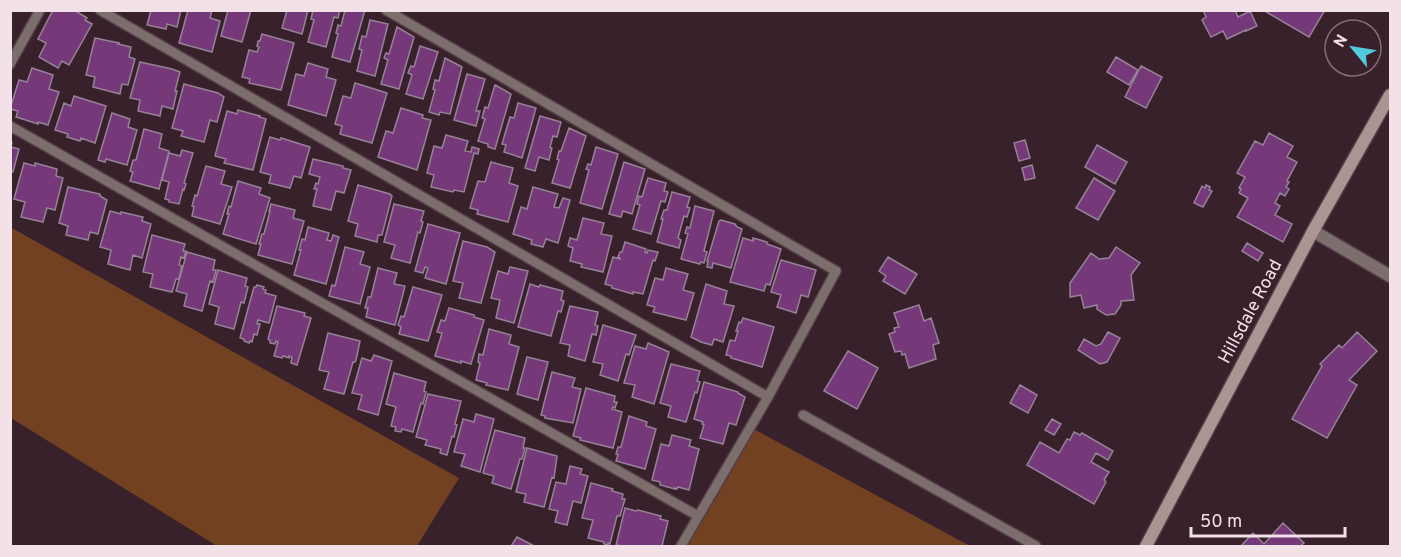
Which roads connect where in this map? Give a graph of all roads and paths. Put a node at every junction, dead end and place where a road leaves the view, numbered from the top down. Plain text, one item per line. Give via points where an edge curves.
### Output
1 (40, 10) edge
2 (100, 10) edge
3 (386, 10) edge
4 (10, 64) edge
5 (1390, 95) edge
6 (10, 126) edge
7 (1313, 231) junction
8 (1390, 276) edge
9 (768, 397) junction
10 (803, 415) dead end
11 (698, 516) junction
12 (681, 546) edge
13 (1036, 546) edge
14 (1146, 546) edge

1 - 4 lane
2 - 9 lane
3 - 9 lane via 836,271
5 - 7 main road, Hillsdale Road
6 - 11 lane
7 - 8 street
7 - 14 main road, Hillsdale Road
9 - 11 lane
10 - 13 lane
11 - 12 lane

